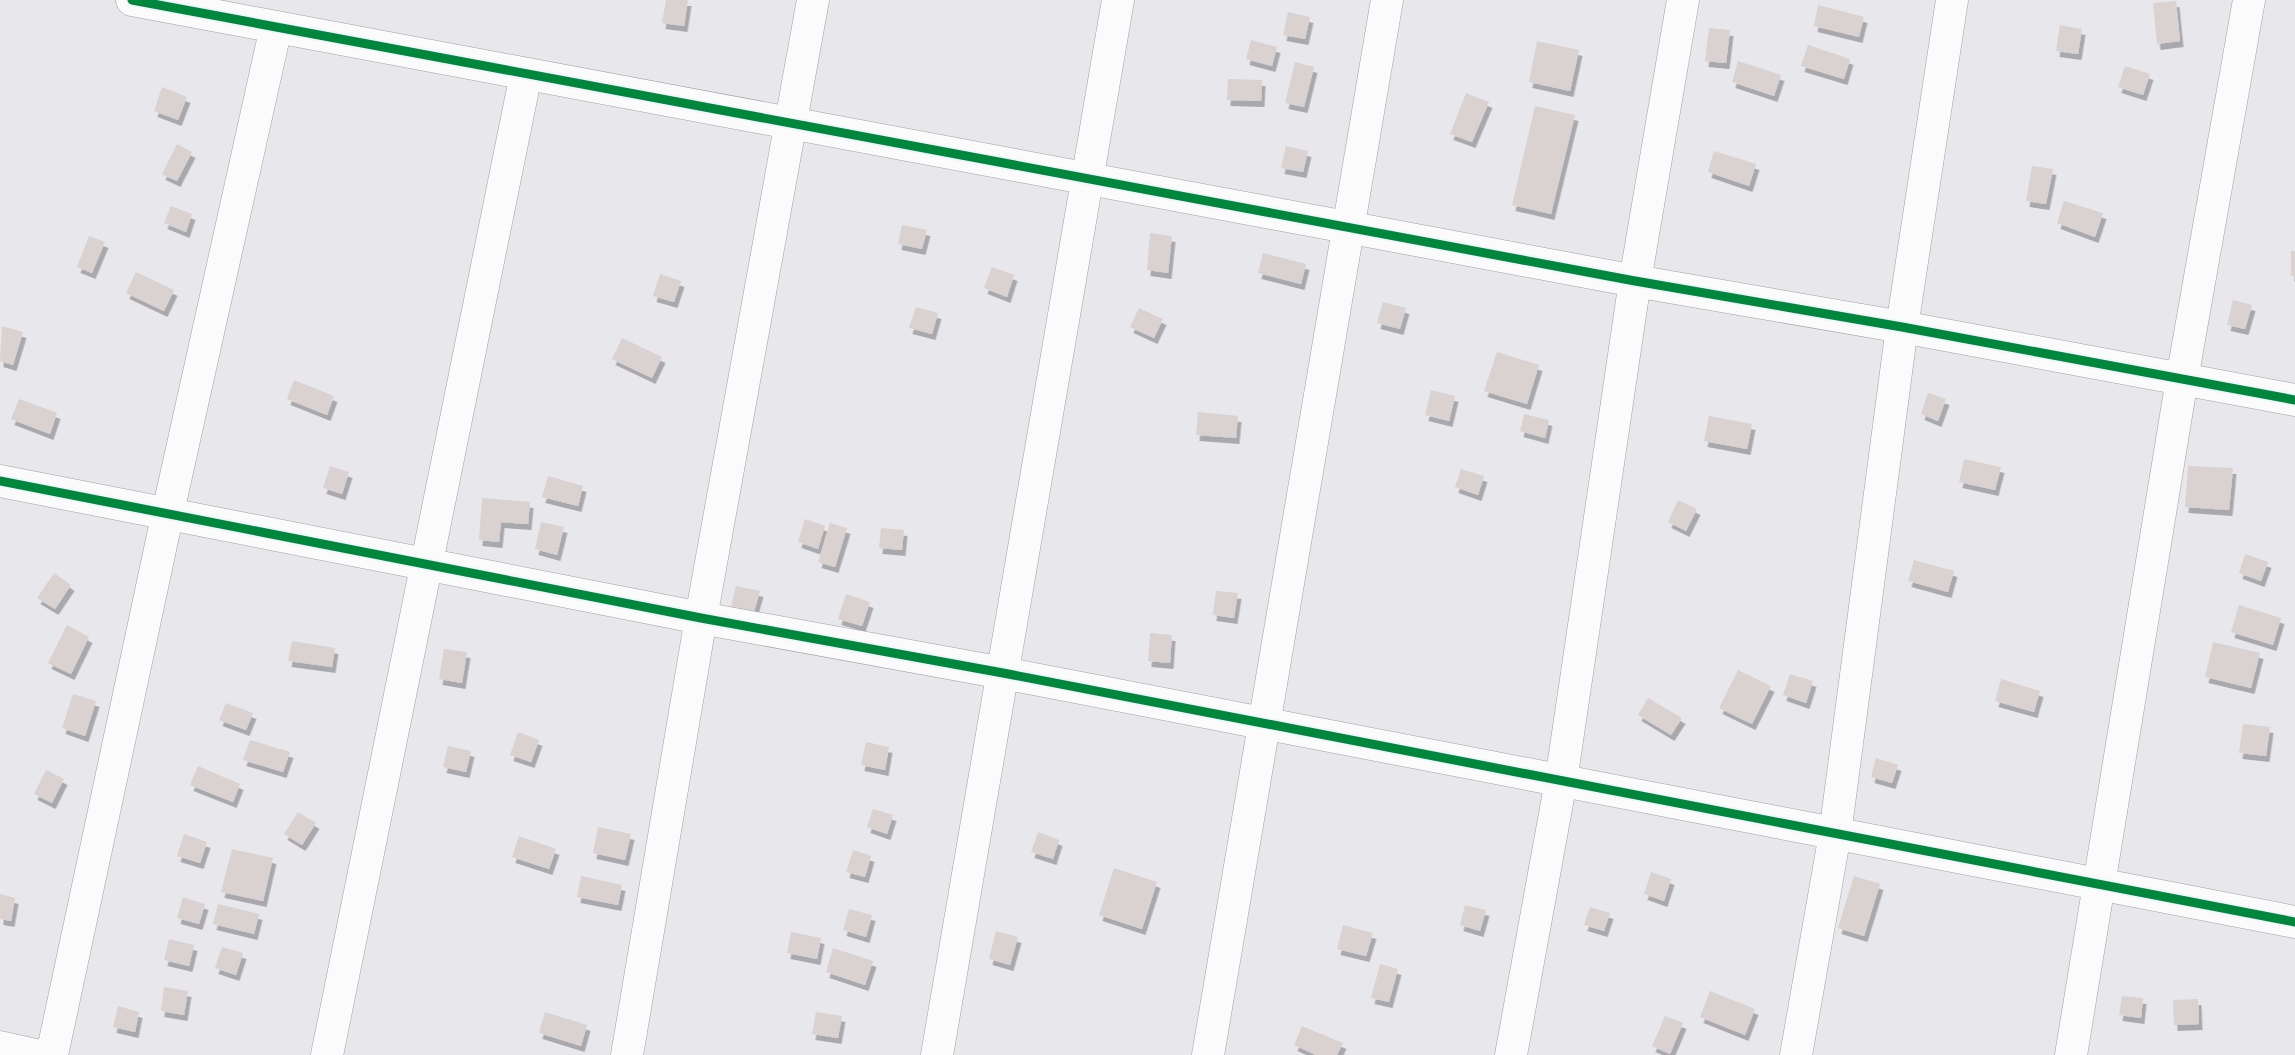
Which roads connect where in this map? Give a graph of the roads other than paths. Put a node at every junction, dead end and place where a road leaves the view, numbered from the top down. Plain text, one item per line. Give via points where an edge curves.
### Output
1 (132, 0) edge
2 (813, 0) edge
3 (1118, 0) edge
4 (1387, 0) edge
5 (1683, 0) edge
6 (1952, 0) edge
7 (2249, 0) edge
8 (276, 27) junction
9 (526, 74) junction
10 (791, 123) junction
11 (1086, 179) junction
12 (1348, 228) junction
13 (1635, 281) junction
14 (1902, 327) junction
15 (2182, 379) junction
16 (2295, 400) edge
17 (0, 481) edge
18 (168, 512) junction
19 (425, 565) junction
20 (701, 618) junction
21 (1002, 673) junction
22 (1265, 724) junction
23 (1561, 781) junction
24 (1835, 834) junction
25 (2099, 884) junction
26 (2295, 922) edge
27 (0, 1047) edge
28 (36, 1055) edge
29 (52, 1055) edge
30 (327, 1055) edge
31 (627, 1055) edge
32 (936, 1055) edge
33 (1208, 1055) edge
34 (1511, 1055) edge
35 (1796, 1055) edge
36 (2072, 1055) edge

1 - 8 street
2 - 10 street
3 - 11 street
4 - 12 street
5 - 13 street
6 - 14 street
7 - 15 street
8 - 9 street
8 - 18 street
9 - 10 street
9 - 19 street
10 - 11 street
10 - 20 street
11 - 12 street
11 - 21 street
12 - 13 street
12 - 22 street
13 - 14 street
13 - 23 street
14 - 15 street
14 - 24 street
15 - 16 street
15 - 25 street
17 - 18 street
18 - 19 street
18 - 29 street
19 - 20 street
19 - 30 street
20 - 21 street
20 - 31 street
21 - 22 street
21 - 32 street
22 - 23 street
22 - 33 street
23 - 24 street
23 - 34 street
24 - 25 street
24 - 35 street
25 - 26 street
25 - 36 street
27 - 28 street

